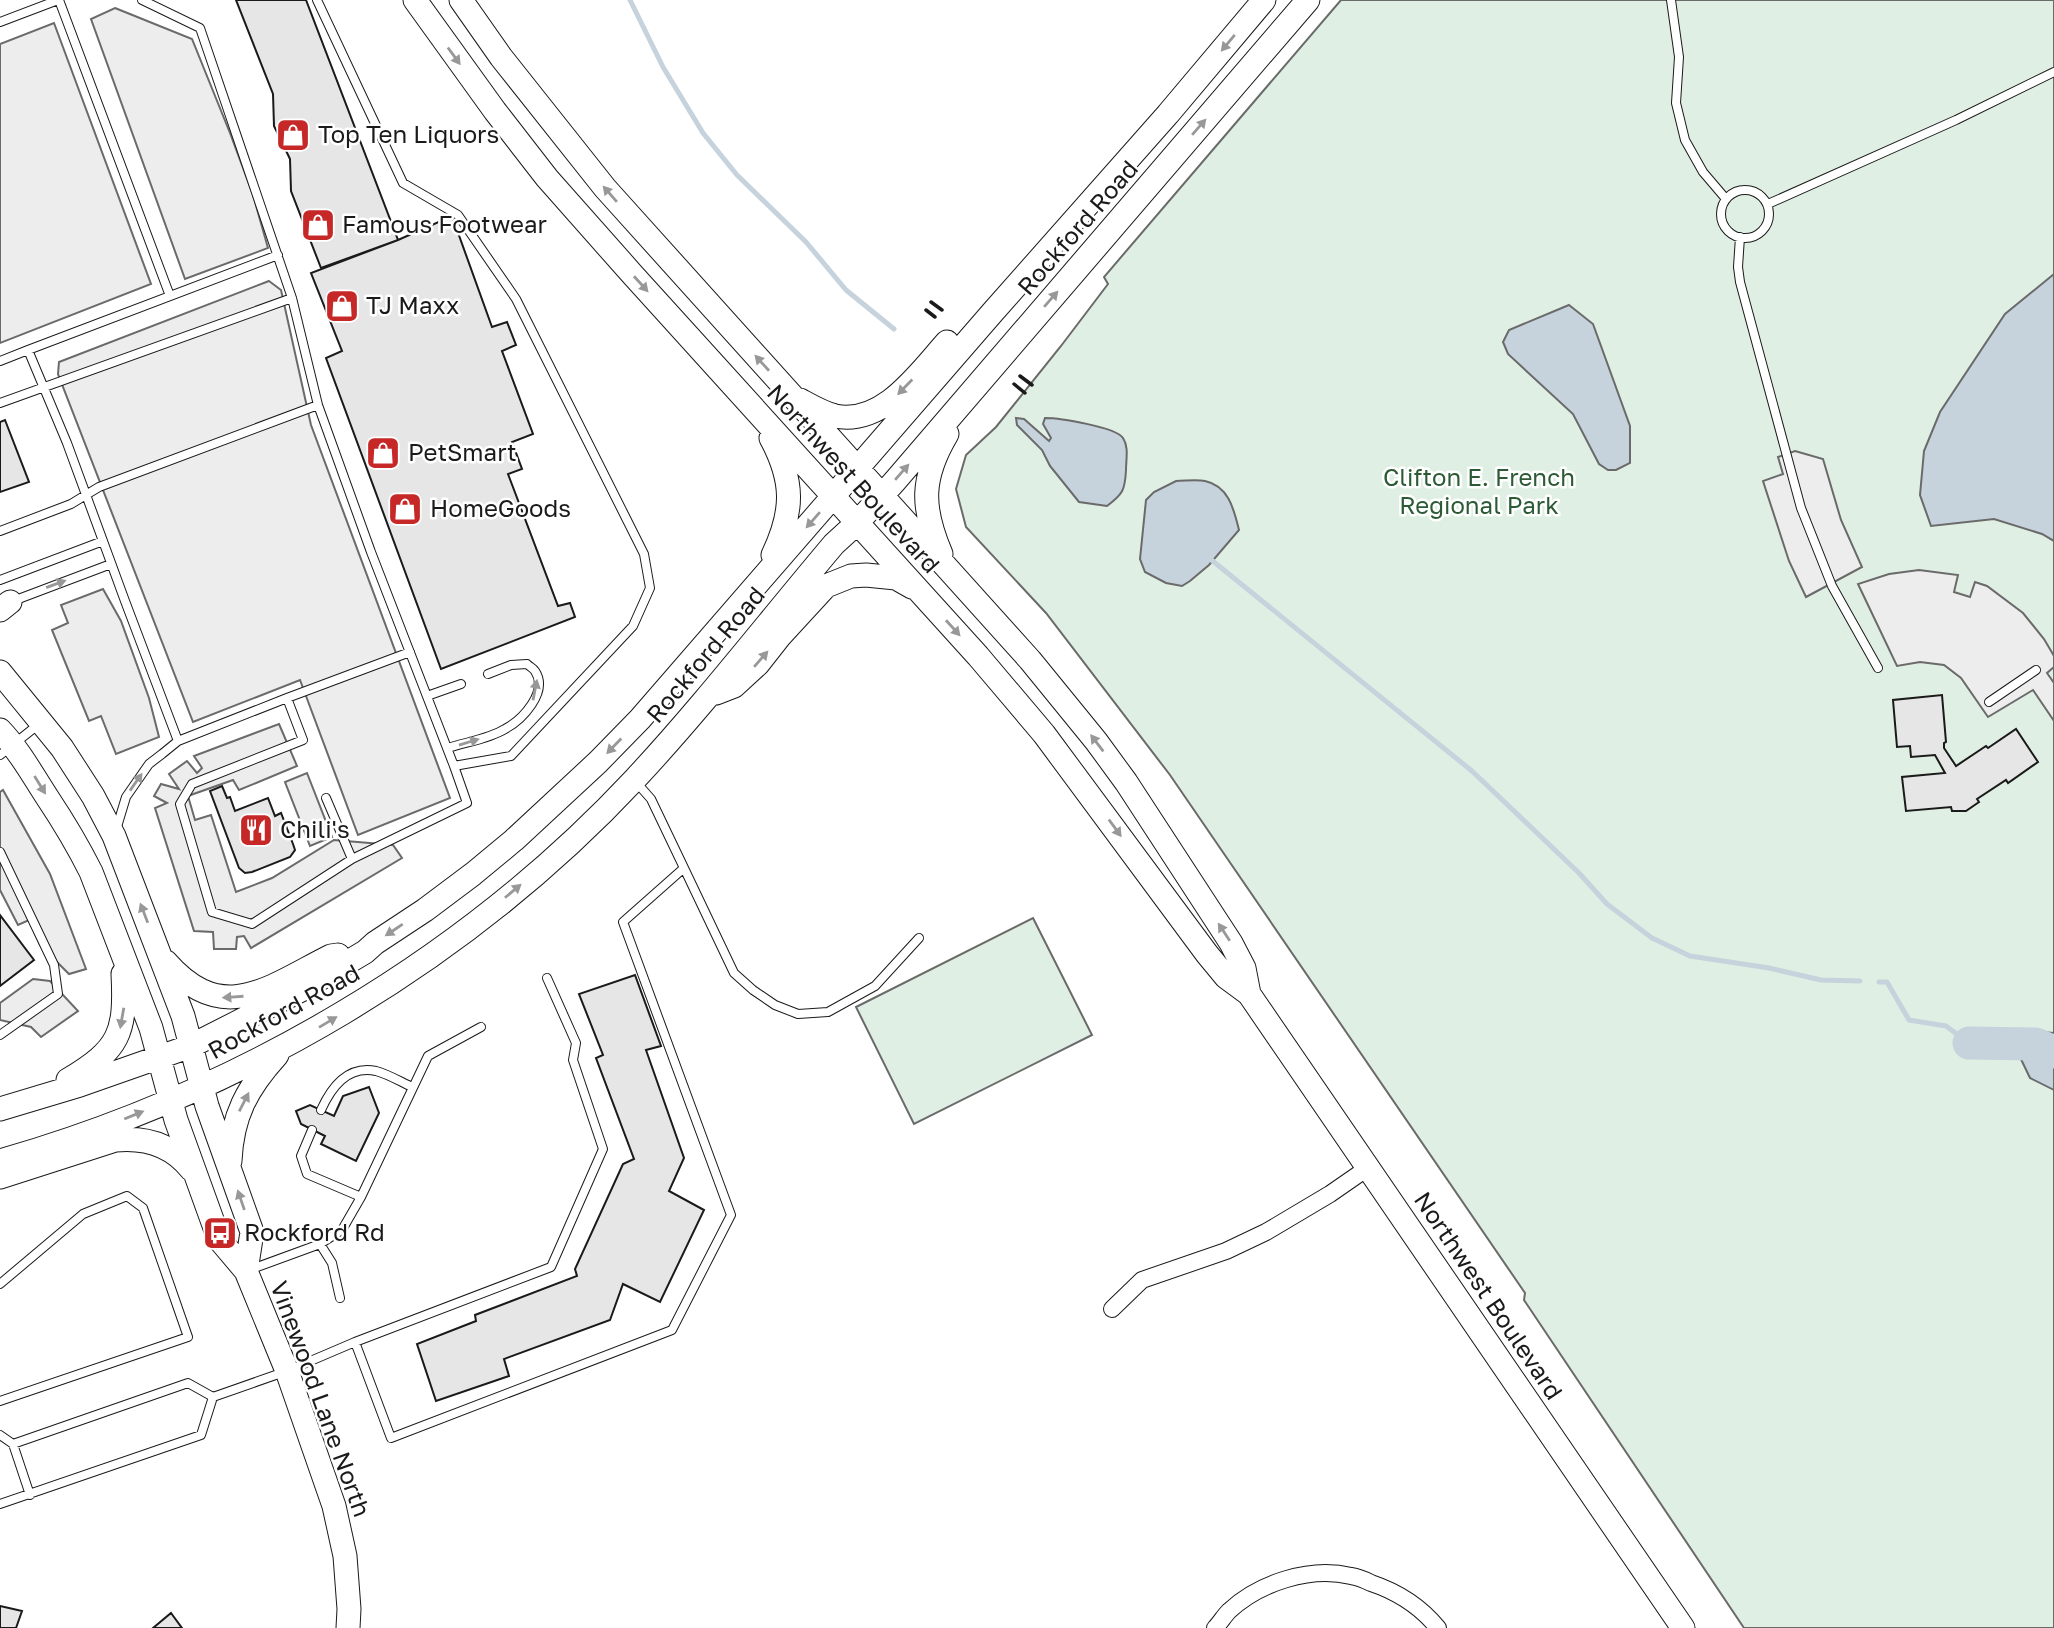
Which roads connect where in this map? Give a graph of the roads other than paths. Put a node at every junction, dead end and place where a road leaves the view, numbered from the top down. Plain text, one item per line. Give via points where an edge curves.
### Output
1 (58, 0) edge
2 (142, 0) edge
3 (317, 0) edge
4 (415, 0) edge
5 (461, 0) edge
6 (1264, 0) edge
7 (1308, 0) edge
8 (1671, 0) edge
9 (0, 22) edge
10 (2054, 72) edge
11 (1726, 199) junction
12 (1768, 204) junction
13 (1740, 237) junction
14 (278, 255) junction
15 (170, 296) junction
16 (292, 298) junction
17 (992, 313) junction
18 (28, 350) junction
19 (0, 361) edge
20 (45, 388) junction
21 (792, 396) junction
22 (0, 403) edge
23 (317, 405) junction
24 (957, 408) junction
25 (757, 411) junction
26 (857, 468) junction
27 (86, 495) junction
28 (834, 496) junction
29 (882, 496) junction
30 (857, 523) junction
31 (0, 531) edge
32 (103, 541) junction
33 (111, 564) junction
34 (946, 567) junction
35 (0, 580) edge
36 (754, 587) junction
37 (922, 595) junction
38 (3, 606) edge
39 (410, 652) junction
40 (1878, 668) dead end
41 (2036, 670) dead end
42 (0, 672) edge
43 (488, 674) dead end
44 (461, 684) dead end
45 (427, 696) junction
46 (706, 696) junction
47 (287, 698) junction
48 (1989, 702) dead end
49 (41, 722) junction
50 (178, 741) junction
51 (5, 743) edge
52 (448, 748) junction
53 (454, 766) junction
54 (635, 779) junction
55 (326, 798) dead end
56 (114, 836) junction
57 (0, 852) edge
58 (352, 859) junction
59 (684, 868) junction
60 (919, 938) dead end
61 (122, 950) junction
62 (159, 952) junction
63 (365, 952) junction
64 (547, 978) dead end
65 (1249, 994) junction
66 (481, 1027) dead end
67 (0, 1035) edge
68 (191, 1046) junction
69 (285, 1046) junction
70 (160, 1058) junction
71 (201, 1087) junction
72 (412, 1087) junction
73 (171, 1100) junction
74 (7, 1107) edge
75 (321, 1110) dead end
76 (312, 1130) dead end
77 (0, 1161) edge
78 (1368, 1167) junction
79 (229, 1168) junction
80 (196, 1174) junction
81 (0, 1177) edge
82 (361, 1198) junction
83 (320, 1244) junction
84 (246, 1271) junction
85 (0, 1284) edge
86 (341, 1298) dead end
87 (1112, 1309) dead end
88 (355, 1342) junction
89 (287, 1371) junction
90 (213, 1397) junction
91 (0, 1401) edge
92 (0, 1435) edge
93 (13, 1444) junction
94 (30, 1494) junction
95 (0, 1504) edge
96 (348, 1628) edge
97 (1215, 1628) edge
98 (1438, 1628) edge
99 (1683, 1628) edge

1 - 9 lane
1 - 15 lane
2 - 14 lane via 200,28
3 - 53 lane via 403,183 458,215 516,299 643,554 650,588 633,626 511,756
4 -> 25 main road, Northwest Boulevard via 547,178
21 -> 5 main road, Northwest Boulevard via 605,188
6 -> 17 main road, Rockford Road
24 -> 7 main road, Rockford Road
8 - 11 lane via 1679,57 1676,103 1685,140
10 - 12 lane
11 - 12 lane via 1745,190 1760,195
11 - 13 lane via 1723,223
12 - 13 lane via 1769,217 1762,231
13 - 40 lane via 1740,282 1801,508 1832,586
14 - 15 lane
14 - 16 lane
15 - 18 lane
16 - 20 lane
16 - 23 lane
17 -> 21 main road via 964,322 889,404 873,413 833,415
17 - 26 main road, Rockford Road
18 - 19 lane
18 - 20 lane
20 - 22 lane
20 - 27 lane
21 - 26 main road, Northwest Boulevard
23 - 27 lane
23 - 39 lane
29 -> 24 main road, Rockford Road
24 - 34 main road via 929,470 927,488 930,525
25 - 28 main road, Northwest Boulevard
25 - 36 main road via 782,458 789,489 779,542
26 - 28 main road, Rockford Road
26 - 29 main road, Northwest Boulevard
27 - 31 lane
27 - 32 lane
28 - 30 main road, Northwest Boulevard
28 -> 36 main road, Rockford Road
29 - 30 main road, Rockford Road
29 - 34 main road, Northwest Boulevard
30 - 37 main road, Northwest Boulevard
30 - 46 main road, Rockford Road via 834,544
32 - 33 lane
32 - 35 lane
38 -> 33 lane
33 - 50 lane
65 -> 34 main road, Northwest Boulevard via 1244,968 1231,943 1126,782 1030,660
36 -> 63 main road, Rockford Road via 640,719 573,786 491,860
46 -> 37 main road via 734,686 826,586 851,576 879,575 905,582
37 -> 65 main road, Northwest Boulevard via 1044,734 1226,977
39 - 45 lane
39 - 47 lane
41 - 48 lane
42 - 49 main road, Vinewood Lane North
52 -> 43 lane via 505,729 531,706 538,692 536,672 527,664
44 - 45 lane
45 - 52 lane
46 - 54 main road, Rockford Road
47 - 50 lane
47 - 58 lane via 303,740 192,784 180,804 212,912 252,923
49 - 51 lane
49 - 56 main road, Vinewood Lane North via 93,796
56 -> 50 lane via 136,780
51 -> 61 main road, Vinewood Lane North via 79,847
52 - 53 lane
53 - 58 lane via 467,803
54 - 59 lane via 651,799
69 -> 54 main road, Rockford Road via 361,1002 492,909
55 - 58 lane
62 -> 56 main road, Vinewood Lane North
57 - 67 lane via 54,965 58,994
59 - 60 lane via 734,973 775,1005 798,1014 828,1012 875,986
59 - 88 lane via 623,922 731,1216 672,1330 391,1438
61 - 70 main road, Vinewood Lane North
61 -> 74 main road via 124,1014 117,1038 67,1081
63 -> 62 main road via 331,956 253,995 227,998 190,985
62 - 68 main road, Vinewood Lane North
63 - 68 main road, Rockford Road
64 - 88 lane via 576,1043 572,1060 603,1149 551,1267
65 - 78 main road, Northwest Boulevard
66 - 72 lane via 428,1056
68 - 70 main road, Rockford Road
68 - 71 main road, Vinewood Lane North
69 - 71 main road, Rockford Road
79 -> 69 main road via 240,1109 253,1084
70 - 73 main road, Vinewood Lane North
70 - 74 main road, Rockford Road
71 - 73 main road, Rockford Road
71 - 79 main road, Vinewood Lane North
72 - 75 lane via 374,1071 352,1073 335,1084
72 - 82 lane
77 -> 73 main road, Rockford Road
73 - 80 main road, Vinewood Lane North
76 - 82 lane via 301,1156 307,1174
78 - 87 street via 1266,1232 1142,1280
78 - 99 main road, Northwest Boulevard
84 -> 79 main road, Vinewood Lane North via 252,1232
80 - 81 main road via 174,1152 133,1138
80 - 84 main road, Vinewood Lane North via 219,1239
82 - 83 lane via 342,1230
83 - 84 lane
83 - 86 lane
84 - 89 main road, Vinewood Lane North
85 - 91 lane via 83,1214 127,1196 143,1208 188,1337
88 - 89 lane
89 - 90 lane
89 - 96 main road, Vinewood Lane North via 334,1506 345,1556
90 - 93 lane via 188,1383
90 - 94 lane via 201,1435
92 - 93 lane
93 - 94 lane
94 - 95 lane
97 - 98 street via 1257,1592 1287,1579 1318,1574 1350,1575 1404,1597

